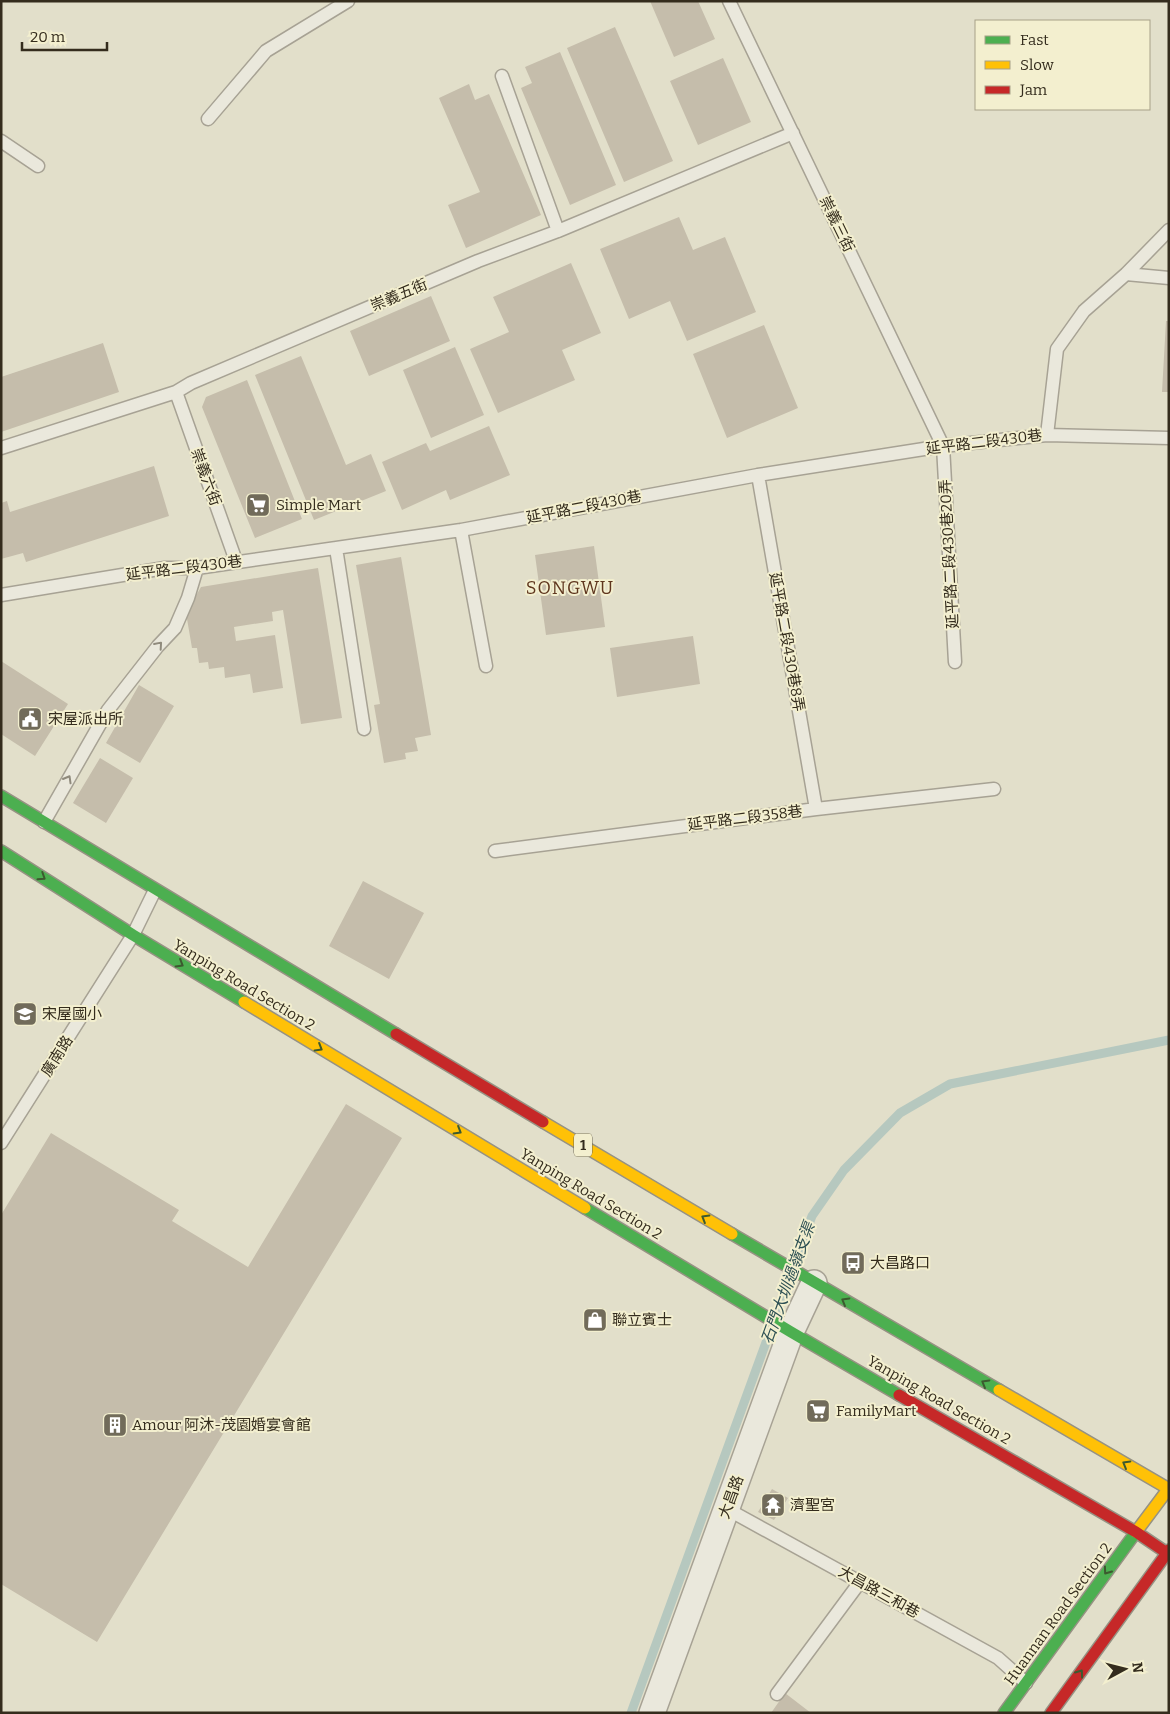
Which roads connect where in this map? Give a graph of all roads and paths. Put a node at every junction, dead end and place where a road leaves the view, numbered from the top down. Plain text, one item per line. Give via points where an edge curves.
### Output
1 (348, 1) edge
2 (729, 1) edge
3 (502, 76) dead end
4 (208, 118) dead end
5 (793, 133) junction
6 (1, 141) edge
7 (38, 166) dead end
8 (1169, 230) edge
9 (558, 231) junction
10 (1126, 274) junction
11 (1169, 278) edge
12 (176, 392) junction
13 (1047, 435) junction
14 (1169, 438) edge
15 (943, 446) junction
16 (1, 448) edge
17 (758, 475) junction
18 (461, 530) junction
19 (336, 548) junction
20 (236, 561) junction
21 (198, 568) junction
22 (1, 595) edge
23 (955, 662) dead end
24 (486, 666) dead end
25 (364, 730) dead end
26 (994, 789) dead end
27 (1, 796) edge
28 (816, 809) junction
29 (44, 822) junction
30 (1, 851) edge
31 (495, 851) dead end
32 (155, 890) junction
33 (133, 935) junction
34 (1, 1143) edge
35 (814, 1283) junction
36 (791, 1332) junction
37 (1168, 1489) edge
38 (727, 1508) junction
39 (1136, 1532) junction
40 (1168, 1552) edge
41 (860, 1582) junction
42 (1026, 1683) junction
43 (777, 1694) dead end
44 (652, 1713) edge
45 (1004, 1713) edge
46 (1051, 1713) edge

1 - 4 lane via 266,51
2 - 5 lane, 崇義三街
3 - 9 lane
5 - 9 lane, 崇義五街
5 - 15 lane, 崇義三街
6 - 7 lane
8 - 10 lane
9 - 12 lane, 崇義五街 via 478,261
10 - 11 lane
10 - 13 lane via 1084,311 1057,349
12 - 16 lane, 崇義五街
12 - 20 lane, 崇義六街
13 - 14 lane, 延平路二段430巷
13 - 15 lane, 延平路二段430巷
15 - 17 lane, 延平路二段430巷
15 - 23 lane, 延平路二段430巷20弄
17 - 18 lane, 延平路二段430巷
17 - 28 lane, 延平路二段430巷8弄
18 - 19 lane, 延平路二段430巷
18 - 24 lane
19 - 20 lane, 延平路二段430巷
19 - 25 lane
20 - 21 lane, 延平路二段430巷
21 - 22 lane, 延平路二段430巷 via 165,568
29 -> 21 lane via 108,710 175,628
26 - 28 lane, 延平路二段358巷
27 - 29 main road, 1
28 - 31 lane, 延平路二段358巷
29 - 32 main road, 1
30 -> 33 main road, Yanping Road Section 2
32 - 33 lane, 廣南路
35 -> 32 main road, 1
33 - 34 lane, 廣南路
33 -> 36 main road, Yanping Road Section 2
35 - 36 street, 大昌路
37 -> 35 main road, 1
36 - 38 street, 大昌路
36 - 39 main road, Yanping Road Section 2
37 - 39 main road, 1
38 - 41 lane, 大昌路三和巷
38 - 44 street, 大昌路
39 - 40 main road, Yanping Road Section 2
39 -> 42 main road, Huannan Road Section 2
46 -> 40 main road
41 - 42 lane, 大昌路三和巷 via 998,1658
41 - 43 lane
42 - 45 main road, Huannan Road Section 2

